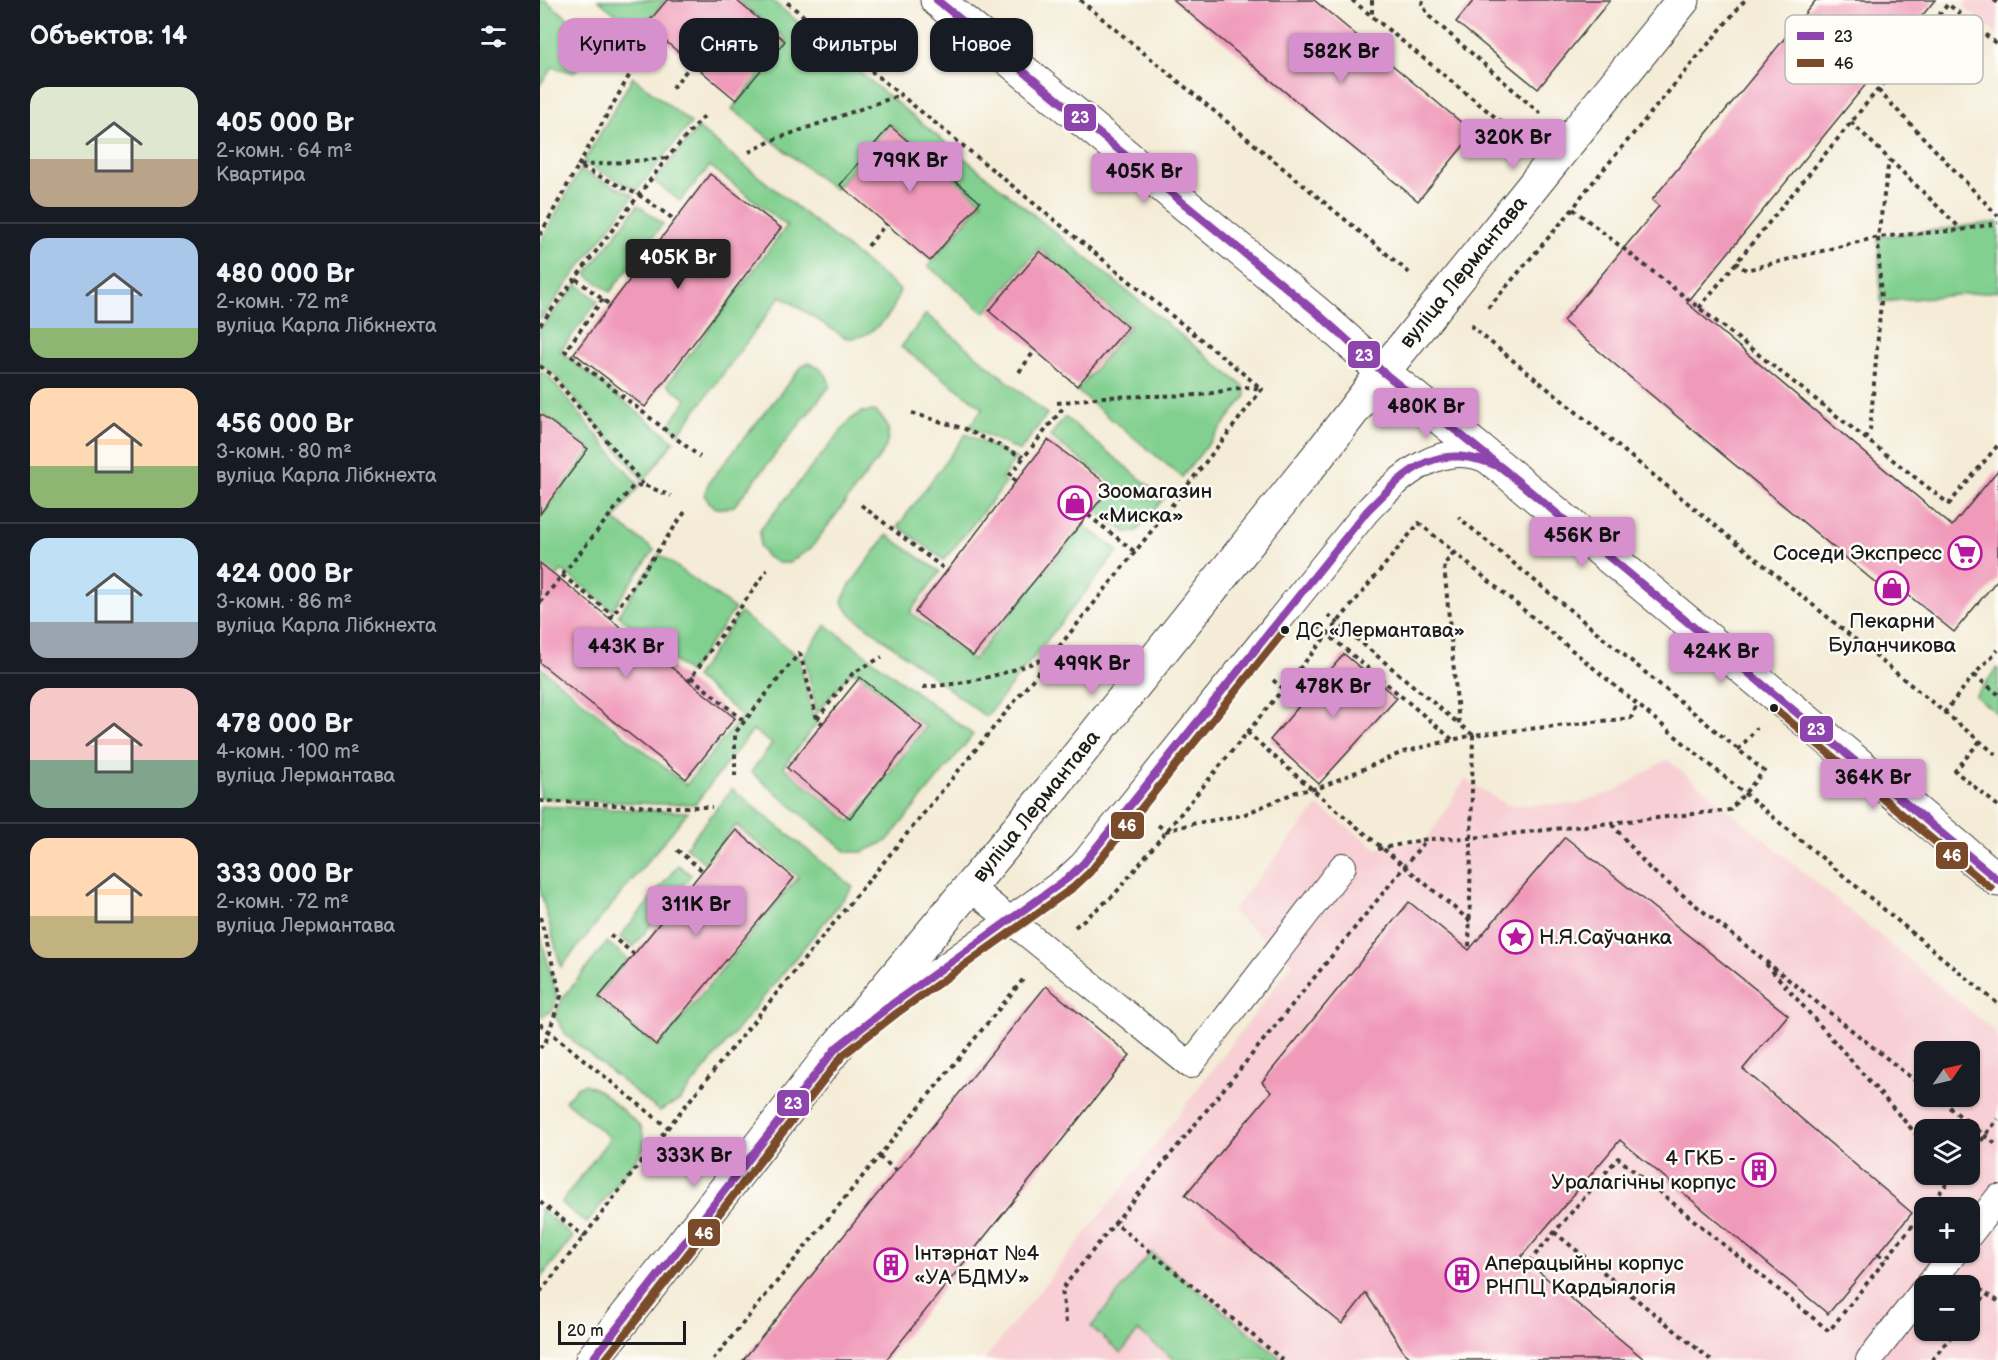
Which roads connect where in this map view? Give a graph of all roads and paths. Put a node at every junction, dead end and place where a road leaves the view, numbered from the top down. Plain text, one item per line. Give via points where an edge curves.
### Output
1 (784, 0) edge
2 (937, 0) edge
3 (1080, 0) edge
4 (1352, 0) edge
5 (1372, 0) edge
6 (1423, 0) edge
7 (1683, 0) edge
8 (1745, 0) edge
9 (1952, 0) edge
10 (1994, 0) edge
11 (1998, 3) edge
12 (1948, 4) junction
13 (1939, 15) edge
14 (1961, 15) edge
15 (1372, 16) junction
16 (1983, 33) edge
17 (1998, 45) edge
18 (631, 72) edge
19 (685, 72) edge
20 (1883, 84) edge
21 (672, 88) dead end
22 (1878, 90) junction
23 (900, 95) junction
24 (705, 115) dead end
25 (1547, 120) dead end
26 (1851, 123) junction
27 (1528, 143) dead end
28 (749, 152) dead end
29 (667, 158) junction
30 (1889, 160) junction
31 (578, 166) junction
32 (639, 195) junction
33 (1573, 209) junction
34 (1998, 216) edge
35 (675, 220) dead end
36 (1998, 223) edge
37 (886, 224) dead end
38 (1961, 230) junction
39 (540, 236) edge
40 (1878, 237) junction
41 (868, 246) dead end
42 (1735, 262) junction
43 (576, 279) junction
44 (1420, 282) dead end
45 (603, 299) junction
46 (610, 305) dead end
47 (1699, 308) junction
48 (1488, 309) dead end
49 (1480, 318) dead end
50 (540, 325) edge
51 (1035, 350) dead end
52 (540, 366) edge
53 (1019, 372) dead end
54 (1383, 372) junction
55 (1262, 389) junction
56 (1057, 403) dead end
57 (1063, 408) dead end
58 (912, 413) dead end
59 (1866, 439) junction
60 (1998, 445) edge
61 (700, 457) dead end
62 (1023, 458) junction
63 (1502, 468) junction
64 (1016, 482) dead end
65 (644, 485) junction
66 (670, 496) dead end
67 (861, 505) dead end
68 (687, 509) dead end
69 (1088, 514) dead end
70 (1458, 518) dead end
71 (1419, 523) dead end
72 (1135, 552) junction
73 (1454, 552) junction
74 (767, 570) dead end
75 (946, 571) dead end
76 (562, 575) junction
77 (540, 603) edge
78 (1326, 614) dead end
79 (1317, 626) dead end
80 (1998, 650) edge
81 (1051, 656) junction
82 (882, 657) dead end
83 (1974, 675) junction
84 (1273, 680) dead end
85 (923, 687) dead end
86 (1998, 694) edge
87 (1297, 701) dead end
88 (1637, 705) junction
89 (1944, 713) junction
90 (817, 718) junction
91 (744, 721) junction
92 (823, 724) dead end
93 (1460, 724) junction
94 (1247, 732) dead end
95 (1473, 735) junction
96 (1453, 740) junction
97 (1980, 741) junction
98 (1998, 756) edge
99 (735, 776) dead end
100 (1310, 788) junction
101 (1744, 794) junction
102 (540, 801) edge
103 (1998, 806) edge
104 (712, 807) dead end
105 (1612, 823) junction
106 (1166, 831) dead end
107 (1472, 838) junction
108 (1427, 839) junction
109 (1384, 848) junction
110 (1378, 849) dead end
111 (677, 850) dead end
112 (1343, 866) dead end
113 (1405, 866) junction
114 (703, 871) dead end
115 (1998, 880) edge
116 (969, 887) junction
117 (540, 917) edge
118 (1010, 919) junction
119 (1470, 921) junction
120 (610, 935) dead end
121 (1469, 950) dead end
122 (634, 954) dead end
123 (1759, 956) junction
124 (1998, 1004) edge
125 (540, 1024) edge
126 (549, 1032) junction
127 (540, 1048) edge
128 (836, 1048) junction
129 (1914, 1080) edge
130 (1949, 1107) edge
131 (1998, 1119) edge
132 (668, 1128) junction
133 (1914, 1132) edge
134 (1985, 1136) junction
135 (1980, 1142) edge
136 (1998, 1146) edge
137 (879, 1157) dead end
138 (896, 1170) dead end
139 (1945, 1185) edge
140 (1936, 1197) edge
141 (540, 1202) edge
142 (1997, 1202) edge
143 (1980, 1222) edge
144 (1115, 1223) junction
145 (1914, 1224) edge
146 (1554, 1232) junction
147 (585, 1237) junction
148 (1878, 1254) dead end
149 (1886, 1260) junction
150 (1529, 1262) dead end
151 (1946, 1263) edge
152 (1937, 1275) edge
153 (1980, 1289) edge
154 (540, 1292) edge
155 (1986, 1294) junction
156 (1998, 1301) edge
157 (1980, 1302) edge
158 (1914, 1303) edge
159 (1066, 1323) dead end
160 (1947, 1341) edge
161 (592, 1360) edge
162 (1283, 1360) edge
163 (1711, 1360) edge
164 (1869, 1360) edge
165 (1932, 1360) edge

1 - 23 path
2 - 54 street
3 - 44 path
4 - 15 path
5 - 15 path
6 - 25 path via 1429,16
7 - 54 street, вуліца Лермантава
8 - 33 path
9 - 12 path
10 - 11 path
12 - 13 path
12 - 14 path
15 - 27 path
16 - 17 path
18 - 31 path
19 - 21 path
20 - 22 path
22 - 26 path
22 - 34 path
23 - 28 path
23 - 55 path
24 - 29 path
26 - 30 path
26 - 42 path
29 - 31 path
29 - 32 path
30 - 38 path
30 - 40 path
31 - 32 path
31 - 39 path
32 - 35 path
32 - 43 path
33 - 47 path
33 - 48 path
36 - 38 path
37 - 41 path
38 - 40 path
40 - 42 path via 1746,270
40 - 59 path via 1881,302
42 - 47 path
43 - 45 path
43 - 50 path
45 - 46 path
45 - 61 path via 565,351
47 - 59 path
49 - 89 path via 1472,327
51 - 53 path
52 - 65 path via 552,375
54 - 63 street
54 - 116 street, вуліца Лермантава
55 - 56 path via 1244,387 1201,395 1103,397
55 - 72 path
57 - 62 path
58 - 62 path via 965,429
59 - 60 path via 1948,504
62 - 64 path via 1009,476
63 - 115 street
63 - 118 lane via 1473,455 1443,456 1414,469 1383,494 1083,864
65 - 66 path
65 - 76 path via 633,486
67 - 75 path
68 - 76 path via 612,617
69 - 72 path
70 - 101 path via 1764,771
71 - 73 path
72 - 81 path
73 - 88 path
73 - 93 path via 1444,565
74 - 91 path via 690,680
76 - 77 path
78 - 93 path
79 - 96 path
80 - 83 path
81 - 85 path via 983,680
81 - 132 path
82 - 90 path via 853,673
83 - 86 path
83 - 89 path
84 - 87 path
88 - 95 path via 1631,718
88 - 101 path
89 - 97 path
90 - 91 path via 800,652
90 - 92 path
91 - 99 path via 735,733
93 - 95 path
94 - 100 path
95 - 96 path
95 - 107 path
96 - 100 path via 1403,752 1319,788
97 - 98 path
97 - 103 path via 1955,771
100 - 106 path via 1243,815
100 - 109 path
101 - 105 path via 1730,810
101 - 124 path
102 - 104 path
105 - 107 path
105 - 123 path via 1649,868
107 - 108 path
107 - 119 path
108 - 109 path
108 - 113 path
109 - 110 path
109 - 113 path
111 - 114 path
112 - 118 lane via 1190,1065
113 - 119 path
113 - 144 path
116 - 118 lane
116 - 128 street, вуліца Лермантава
117 - 126 path via 561,996
118 - 128 lane
119 - 121 path
120 - 122 path
123 - 129 path
123 - 133 path
125 - 126 path
126 - 127 path
126 - 132 path
128 - 161 street, вуліца Лермантава
130 - 134 path
131 - 134 path
132 - 147 path
134 - 135 path
134 - 136 path
137 - 138 path
139 - 140 path
141 - 147 path
142 - 143 lane
144 - 159 path via 1062,1289
144 - 162 path
145 - 149 path
146 - 149 path via 1618,1158 1829,1331
146 - 150 path
146 - 163 path
147 - 154 path
148 - 149 path
151 - 152 lane
153 - 155 path
155 - 156 path
155 - 157 path
158 - 164 lane
160 - 165 path

